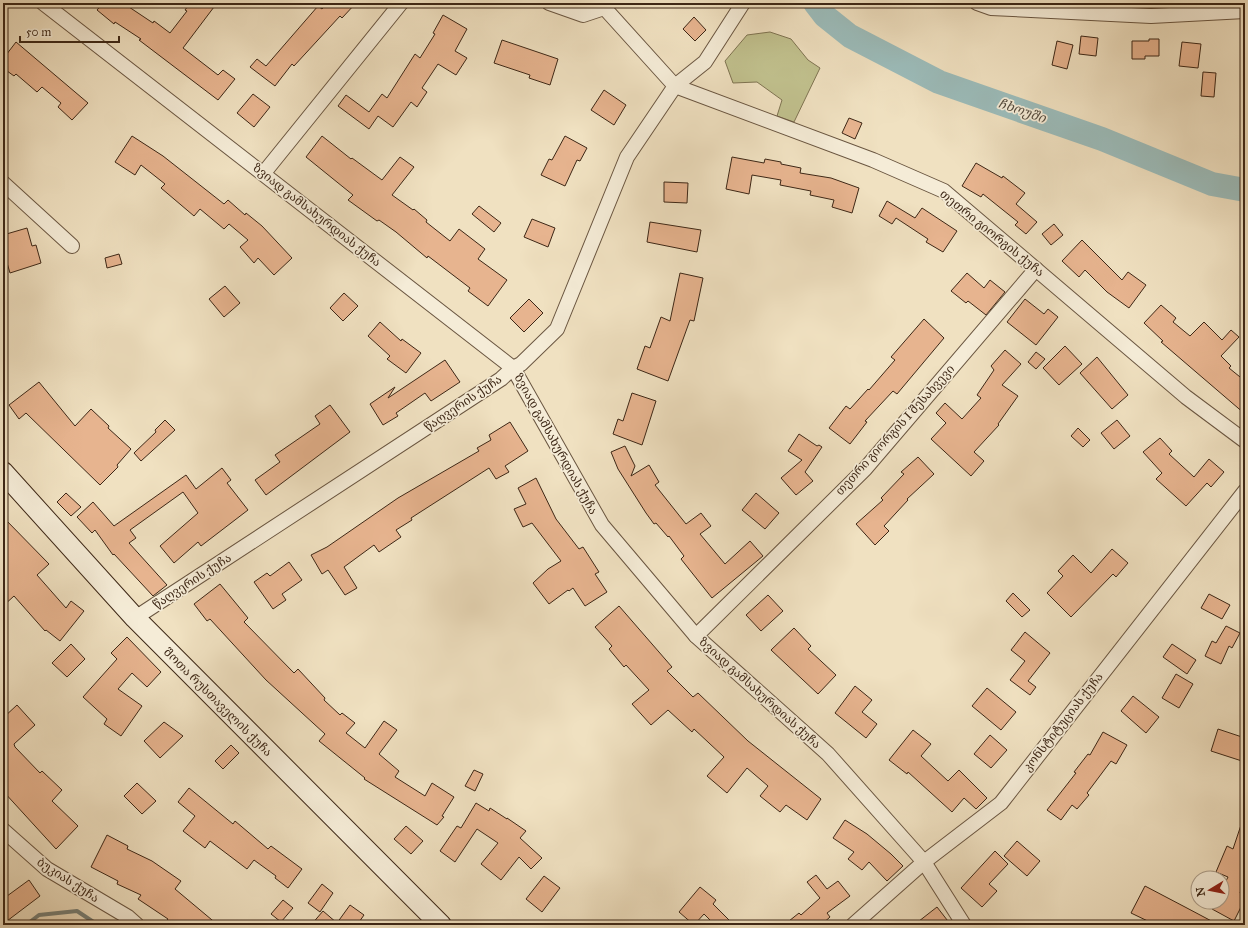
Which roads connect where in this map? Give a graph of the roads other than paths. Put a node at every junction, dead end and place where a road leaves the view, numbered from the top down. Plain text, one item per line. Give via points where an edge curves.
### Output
1 (43, 3) edge
2 (401, 3) edge
3 (549, 3) edge
4 (743, 3) edge
5 (977, 3) edge
6 (602, 6) edge
7 (1245, 11) edge
8 (675, 86) junction
9 (263, 172) junction
10 (3, 182) edge
11 (72, 246) dead end
12 (1036, 269) junction
13 (513, 368) junction
14 (1245, 442) edge
15 (3, 472) edge
16 (1245, 491) edge
17 (135, 618) junction
18 (696, 636) junction
19 (3, 830) edge
20 (924, 862) junction
21 (137, 925) edge
22 (441, 925) edge
23 (853, 925) edge
24 (964, 925) edge

1 - 9 street, ზვიად გამსახურდიას ქუჩა
2 - 9 street
3 - 6 street via 583,15
4 - 8 street, წაღვერის ქუჩა via 705,62
5 - 7 street via 991,8 1151,16
6 - 8 street
8 - 12 street, თეთრი გიორგის ქუჩა via 872,160 944,191
8 - 13 street, წაღვერის ქუჩა via 627,157 557,330 521,364
9 - 13 street, ზვიად გამსახურდიას ქუჩა
10 - 11 street
12 - 14 street, თეთრი გიორგის ქუჩა via 1186,397
12 - 18 street, თეთრი გიორგის I შესახვევი via 865,469
13 - 17 street, წაღვერის ქუჩა via 501,380
13 - 18 street, ზვიად გამსახურდიას ქუჩა via 602,525
15 - 17 main road, შოთა რუსთაველის ქუჩა
16 - 20 street, კონსტიტუციას ქუჩა via 1001,803
17 - 22 main road, შოთა რუსთაველის ქუჩა
18 - 20 street, ზვიად გამსახურდიას ქუჩა via 828,754
19 - 21 street, ბუკიას ქუჩა via 47,868
20 - 23 street, კონსტიტუციას ქუჩა
20 - 24 street, ზვიად გამსახურდიას ქუჩა

